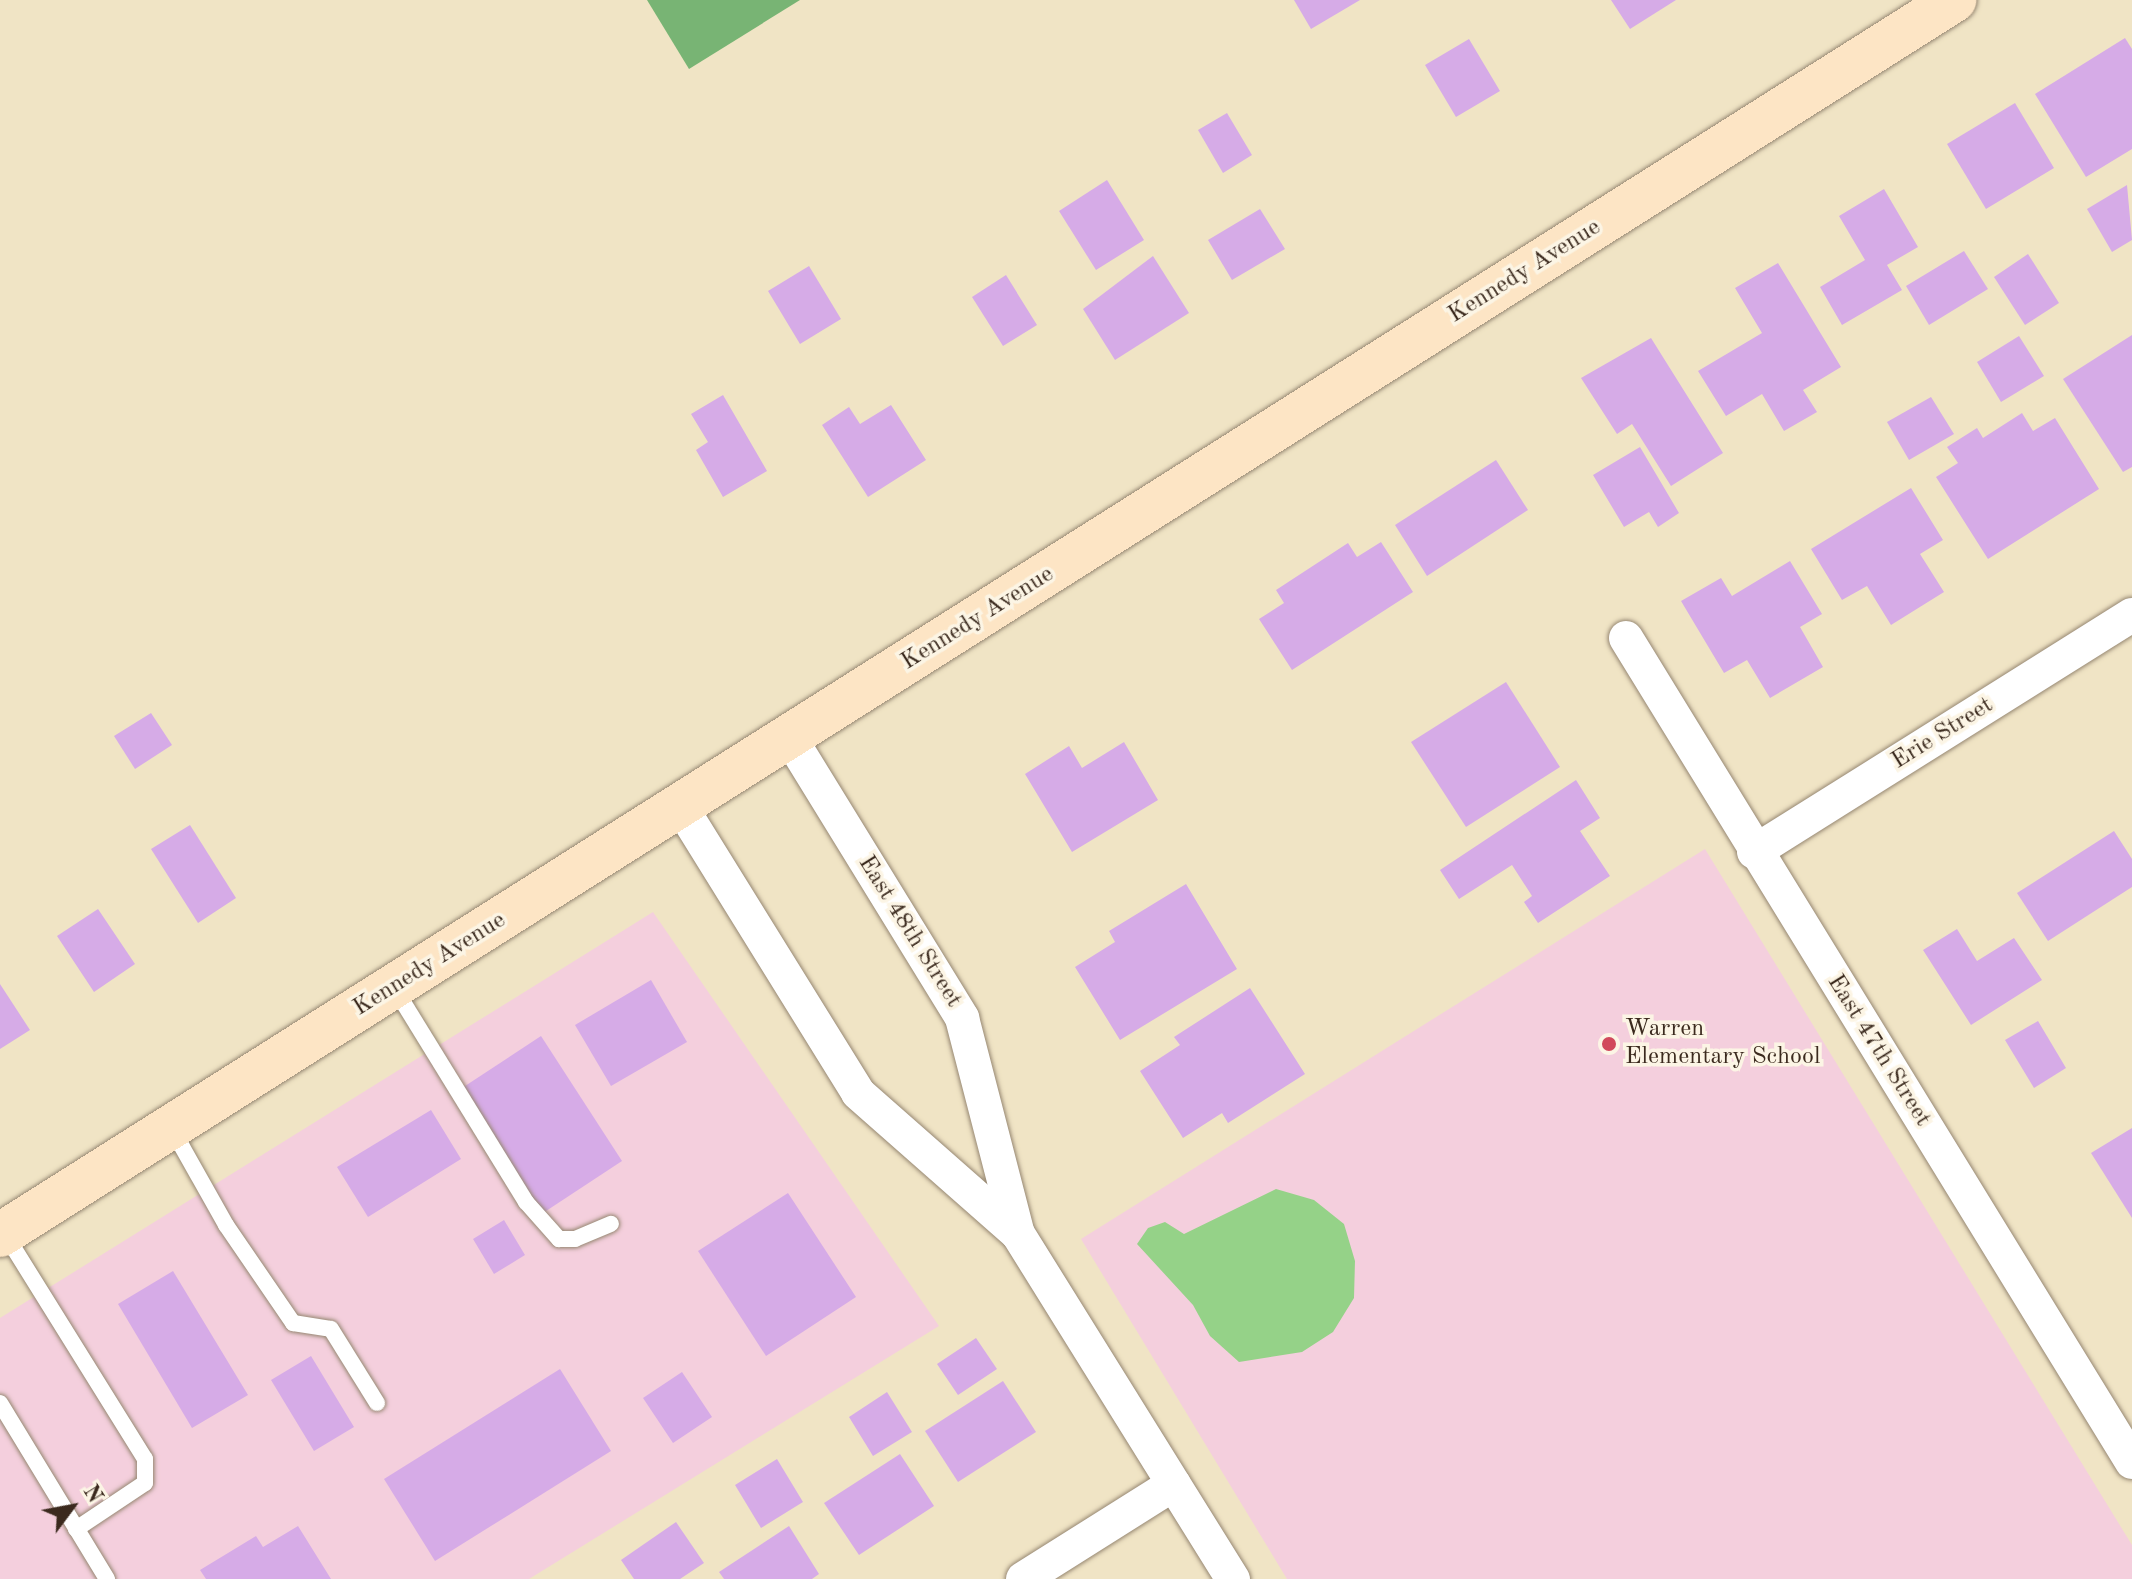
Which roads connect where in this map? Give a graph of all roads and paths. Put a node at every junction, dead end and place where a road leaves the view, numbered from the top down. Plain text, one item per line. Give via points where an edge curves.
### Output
1 (1954, 0) edge
2 (2132, 615) edge
3 (1626, 638) dead end
4 (790, 738) junction
5 (681, 807) junction
6 (1754, 852) junction
7 (394, 988) junction
8 (171, 1127) junction
9 (611, 1224) dead end
10 (2, 1234) edge
11 (1018, 1234) junction
12 (0, 1403) edge
13 (377, 1403) dead end
14 (2132, 1462) edge
15 (1174, 1484) junction
16 (76, 1529) junction
17 (107, 1579) edge
18 (1023, 1579) edge
19 (1233, 1579) edge

1 - 4 street, Kennedy Avenue
2 - 6 street, Erie Street
3 - 6 street, East 47th Street
4 - 5 street, Kennedy Avenue
4 - 11 street, East 48th Street via 962,1018
5 - 7 street, Kennedy Avenue
5 - 11 street, East 48th Street via 858,1093
6 - 14 street, East 47th Street
7 - 8 street, Kennedy Avenue
7 - 9 lane via 526,1202 559,1239 575,1239
8 - 10 street, Kennedy Avenue
8 - 13 lane via 226,1225 293,1323 331,1329
10 - 16 lane via 145,1459 145,1483
11 - 15 street, East 48th Street
12 - 16 lane
15 - 18 street
15 - 19 street, East 48th Street
16 - 17 lane

